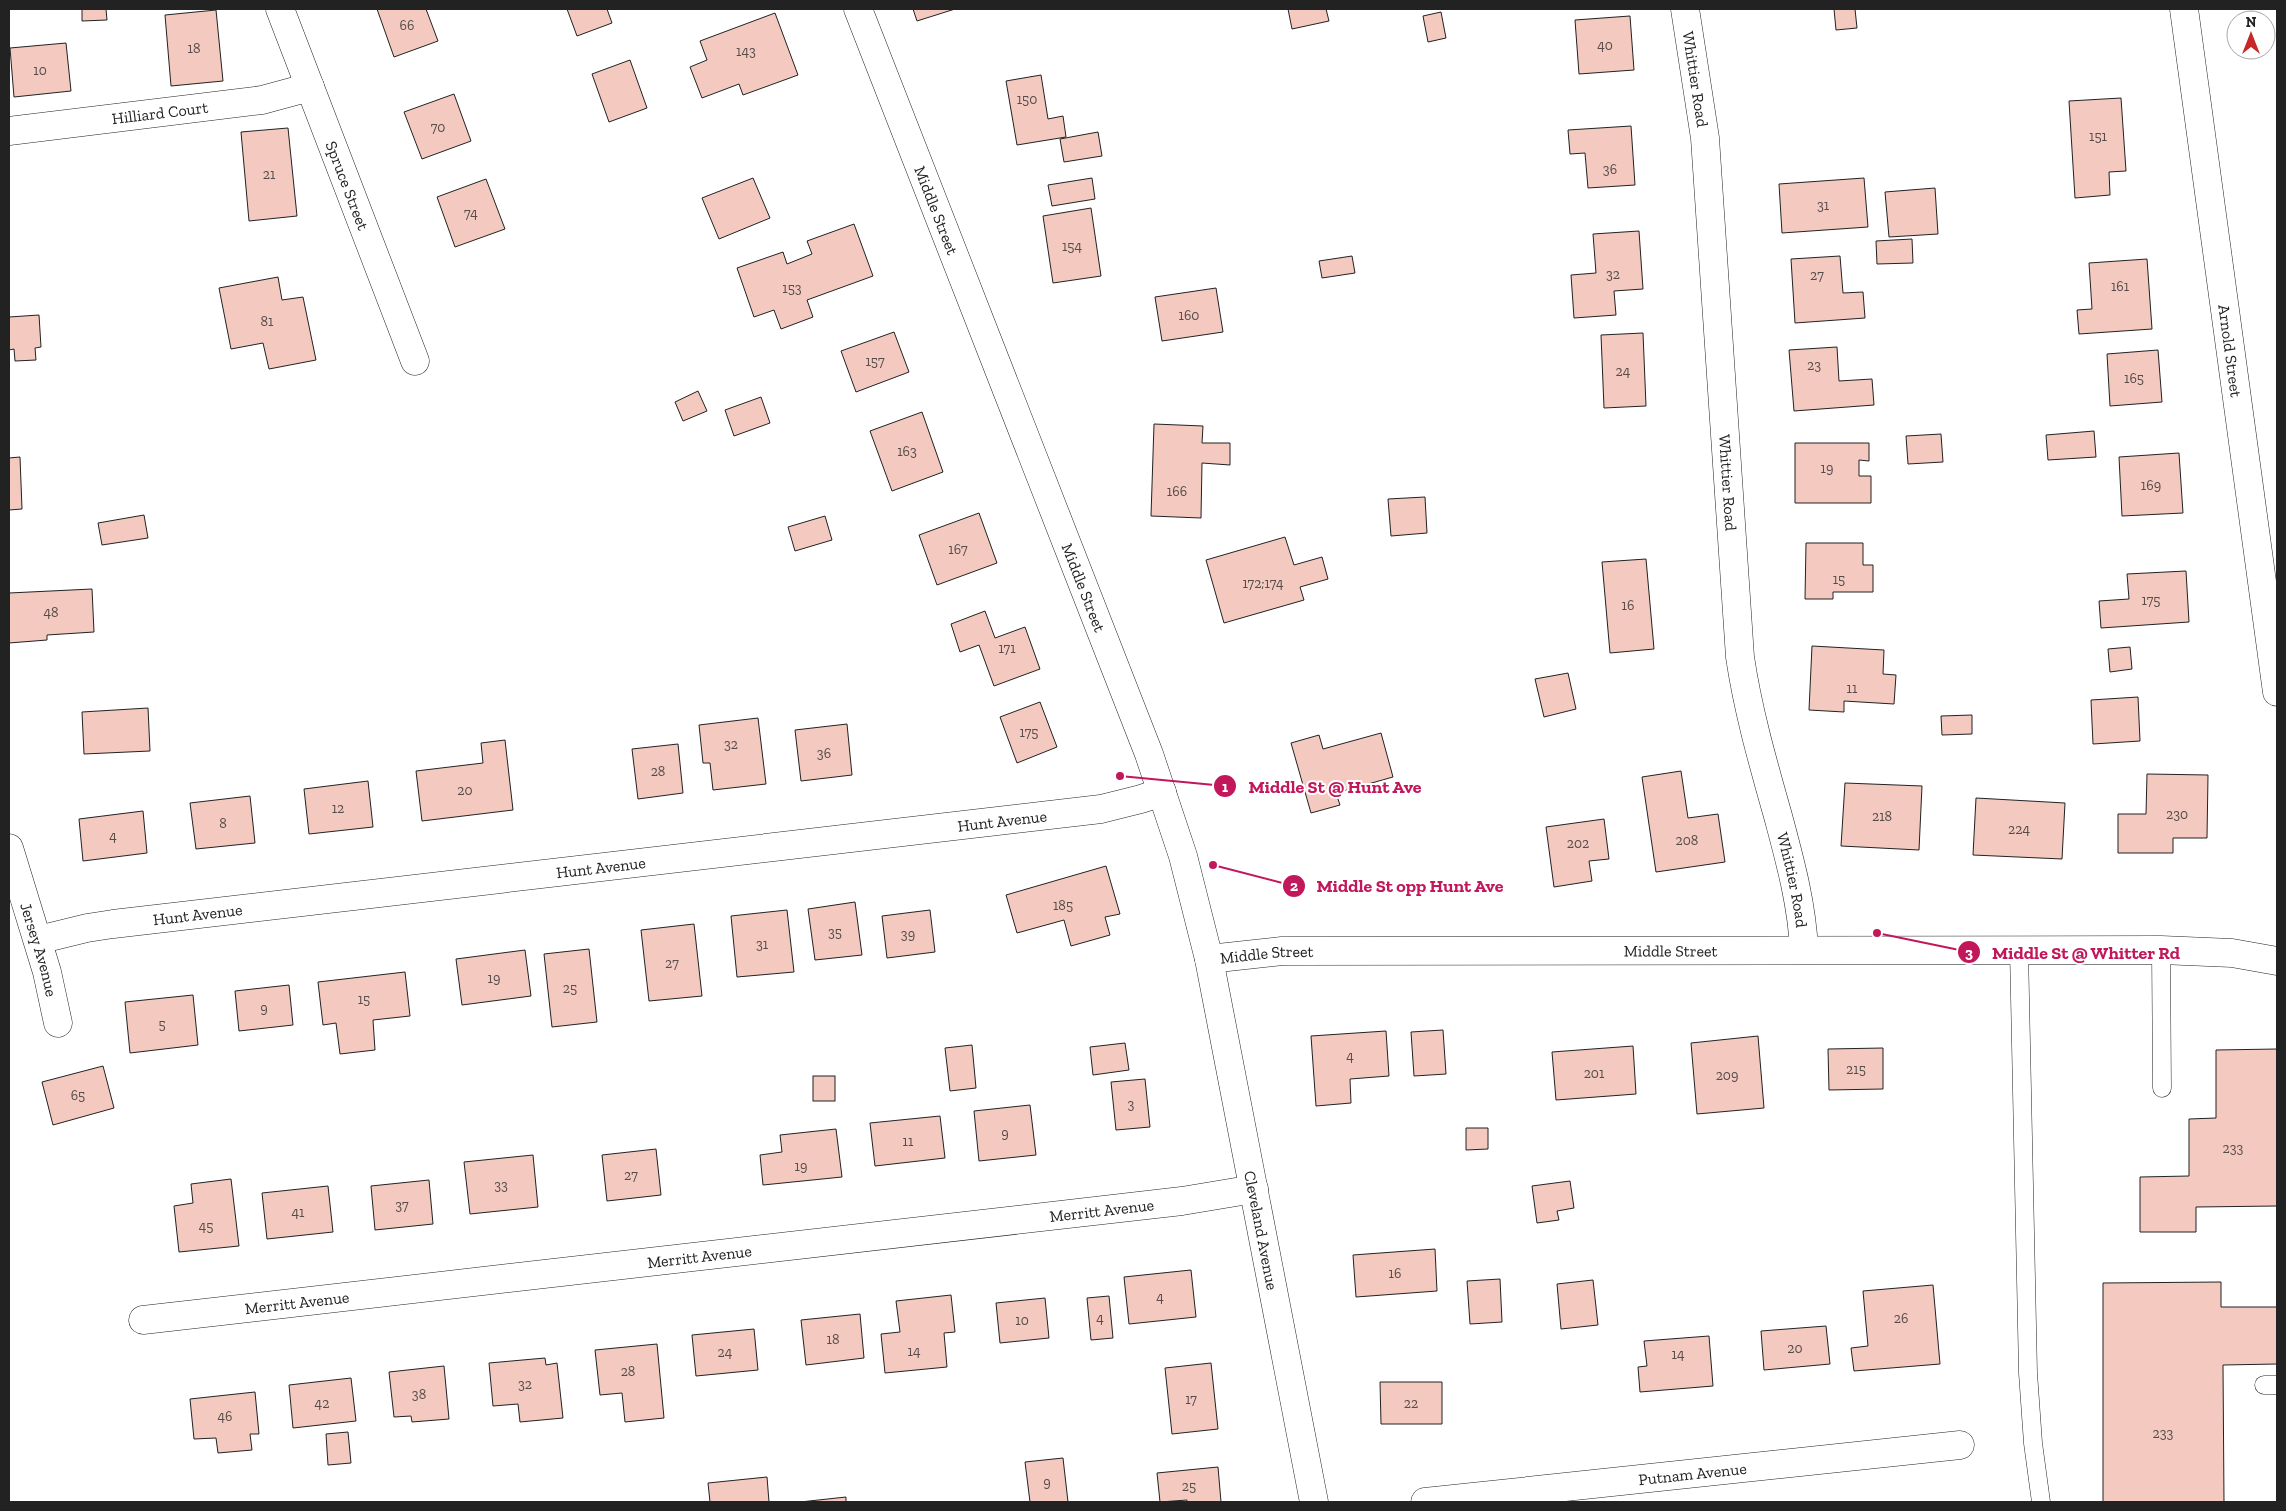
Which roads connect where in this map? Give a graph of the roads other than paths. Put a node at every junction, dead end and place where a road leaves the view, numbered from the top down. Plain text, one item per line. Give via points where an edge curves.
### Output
1 (280, 9) edge
2 (858, 9) edge
3 (1685, 9) edge
4 (2184, 9) edge
5 (310, 87) junction
6 (9, 130) edge
7 (415, 362) dead end
8 (2277, 692) edge
9 (1162, 792) junction
10 (9, 848) edge
11 (38, 940) junction
12 (1804, 950) junction
13 (2019, 950) junction
14 (2161, 950) junction
15 (1210, 959) junction
16 (2277, 961) edge
17 (58, 1023) dead end
18 (2162, 1088) dead end
19 (1254, 1189) junction
20 (143, 1320) dead end
21 (1960, 1444) dead end
22 (1314, 1502) edge
23 (1425, 1502) edge
24 (2041, 1502) edge

1 - 5 street, Spruce Street
2 - 9 street, Middle Street
3 - 12 street, Whittier Road via 1706,156 1740,657 1751,718 1797,887
4 - 8 street, Arnold Street
5 - 6 street, Hilliard Court via 262,100
5 - 7 street, Spruce Street
9 - 11 street, Hunt Avenue via 1101,808 113,924
9 - 15 street, Middle Street via 1183,856
10 - 11 street, Jersey Avenue
11 - 17 street, Jersey Avenue
12 - 13 street, Middle Street
12 - 15 street, Middle Street via 1282,951
13 - 14 street, Middle Street
13 - 24 lane via 2028,1373
14 - 16 street, Middle Street via 2232,953
14 - 18 lane
15 - 19 street, Cleveland Avenue
19 - 20 street, Merritt Avenue via 1182,1201
19 - 22 street, Cleveland Avenue
21 - 23 street, Putnam Avenue

